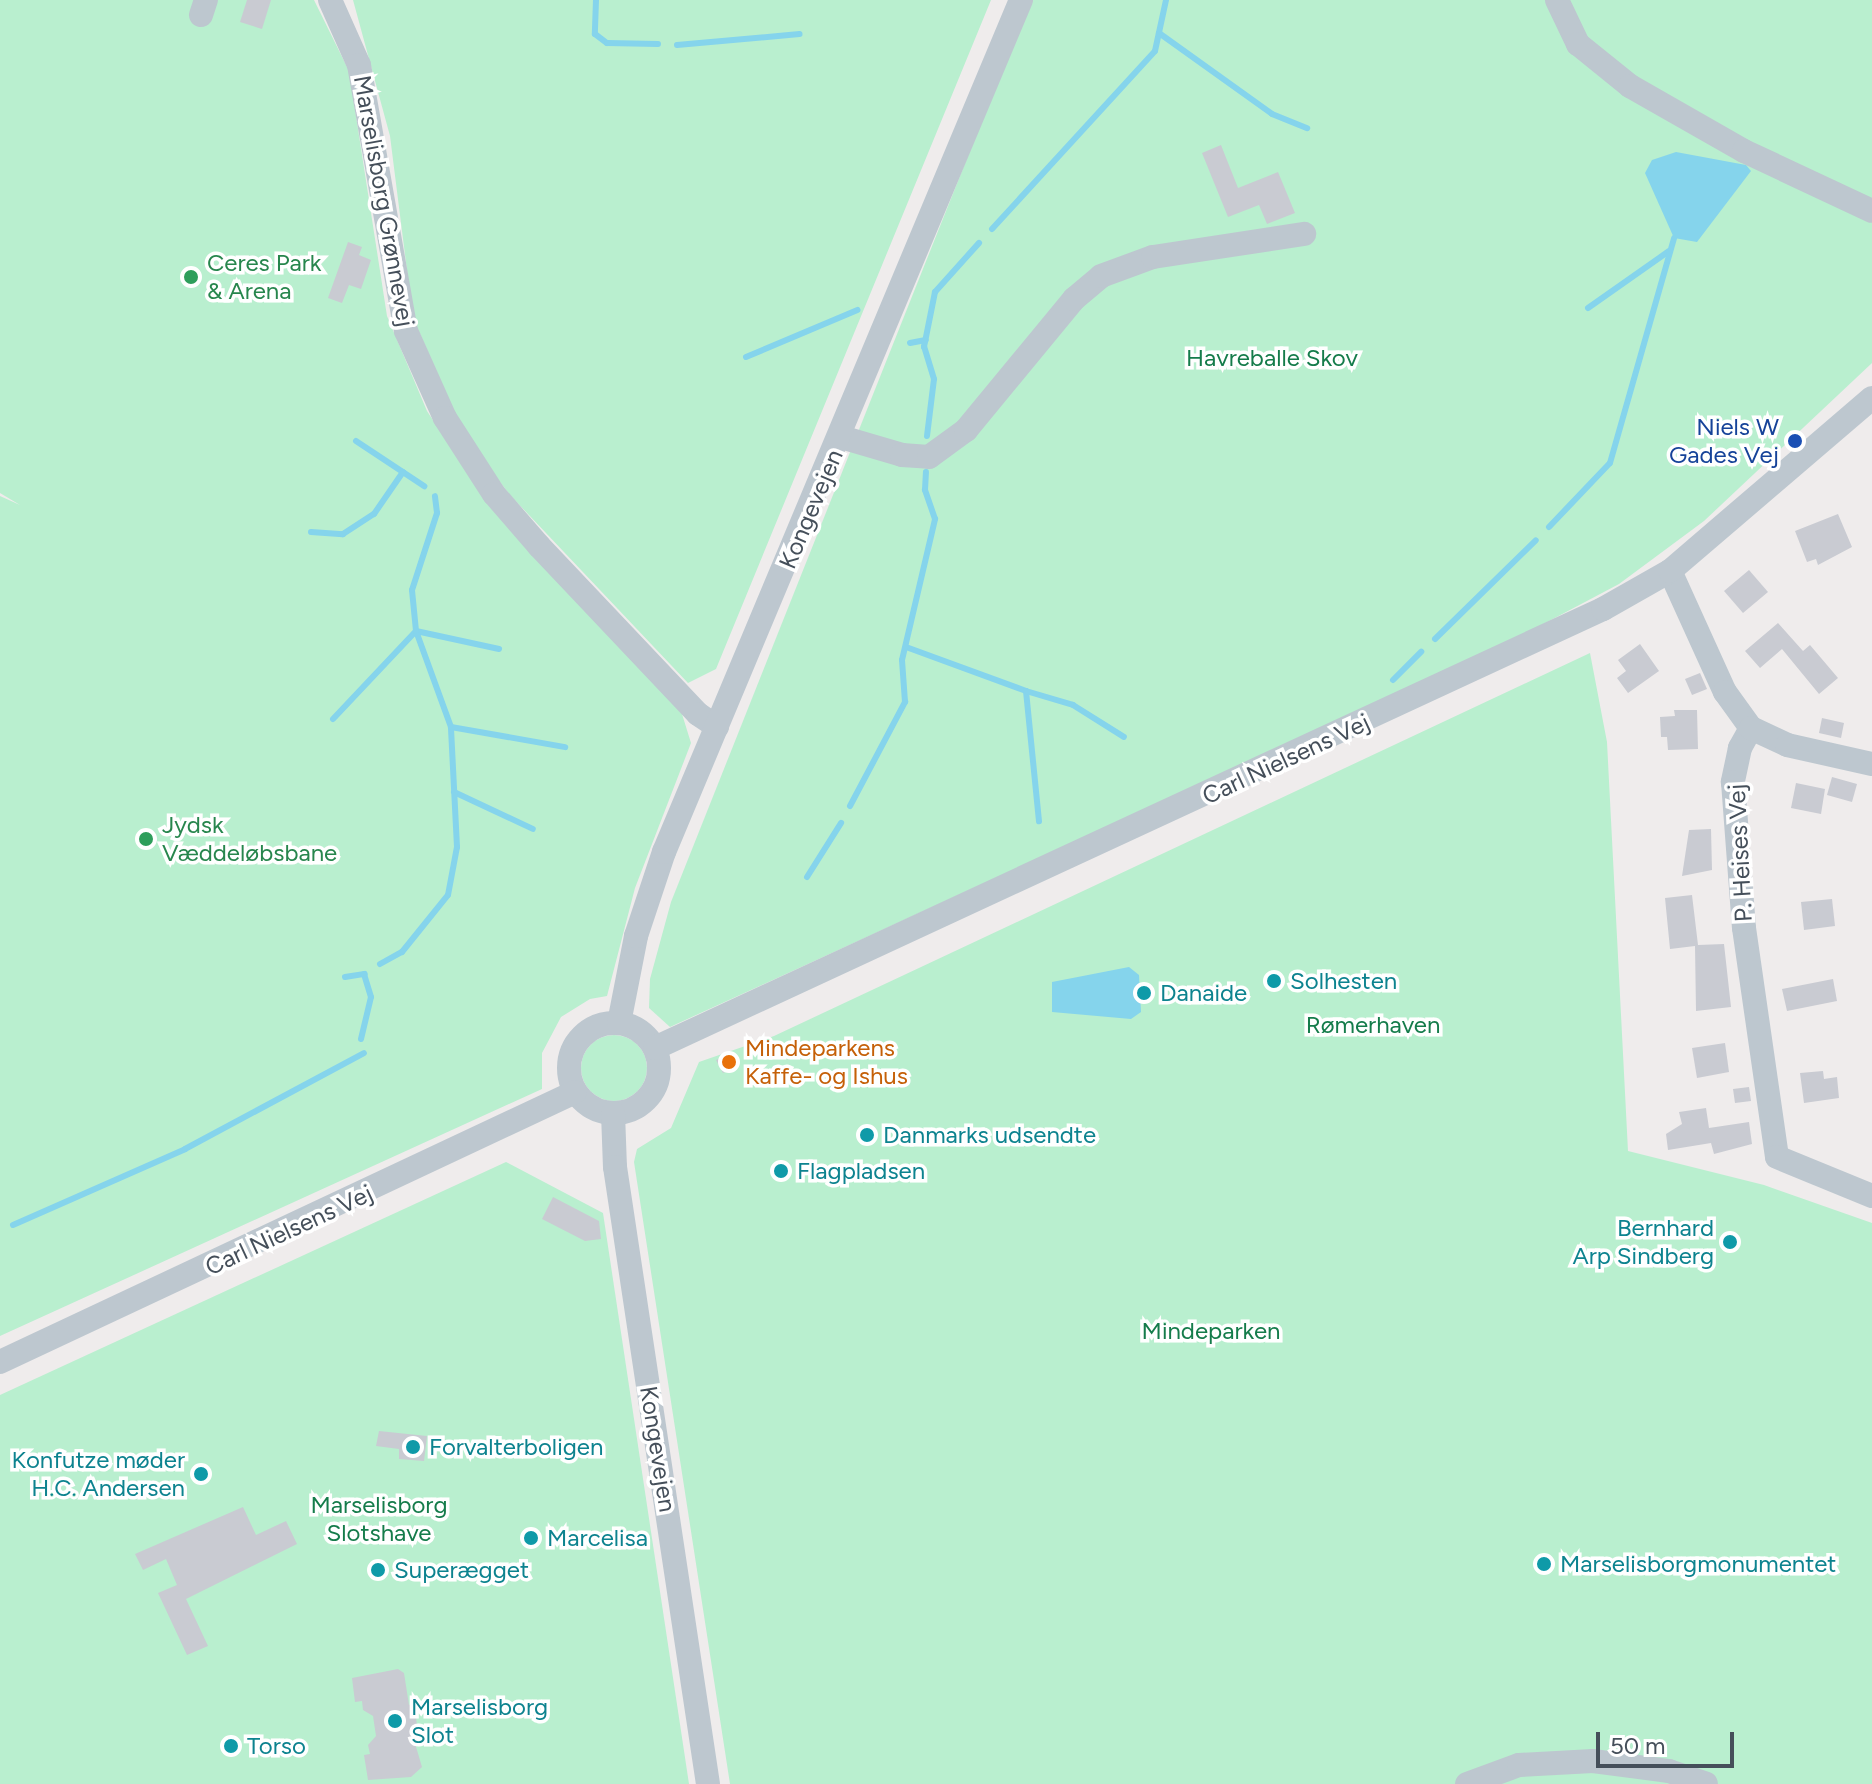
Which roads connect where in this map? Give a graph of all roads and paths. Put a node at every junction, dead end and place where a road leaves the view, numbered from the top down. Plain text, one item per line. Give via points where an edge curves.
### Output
1 (330, 0) edge
2 (1021, 0) edge
3 (1557, 0) edge
4 (1872, 211) edge
5 (1304, 234) dead end
6 (1872, 398) edge
7 (841, 437) junction
8 (1670, 571) junction
9 (717, 727) junction
10 (1751, 728) junction
11 (1872, 764) edge
12 (619, 1023) junction
13 (655, 1048) junction
14 (575, 1092) junction
15 (613, 1113) junction
16 (1872, 1196) edge
17 (0, 1362) edge
18 (708, 1784) edge
19 (1467, 1784) edge
20 (1706, 1784) edge

1 - 9 street, Marselisborg Grønnevej via 359,65 406,331 445,418 494,494 539,546 698,714
2 - 7 street, Kongevejen
3 - 4 street via 1578,44 1630,86 1744,151
5 - 7 street via 1153,257 1101,276 1074,299 966,430 929,457 902,455
6 - 8 street, Carl Nielsens Vej
7 - 9 street, Kongevejen
8 - 10 street via 1725,692
8 - 13 street, Carl Nielsens Vej via 1445,687
9 - 12 street, Kongevejen via 650,892
10 - 11 street via 1787,745
10 - 16 street, P. Heises Vej via 1740,748 1733,782 1744,928 1777,1157
12 - 13 street via 640,1031
12 - 14 street via 595,1027 576,1043 569,1067
13 - 15 street via 660,1064 654,1091 636,1108
14 - 15 street via 587,1104
14 - 17 street, Carl Nielsens Vej
15 - 18 street, Kongevejen via 615,1167
19 - 20 street via 1519,1765 1593,1761 1656,1769

